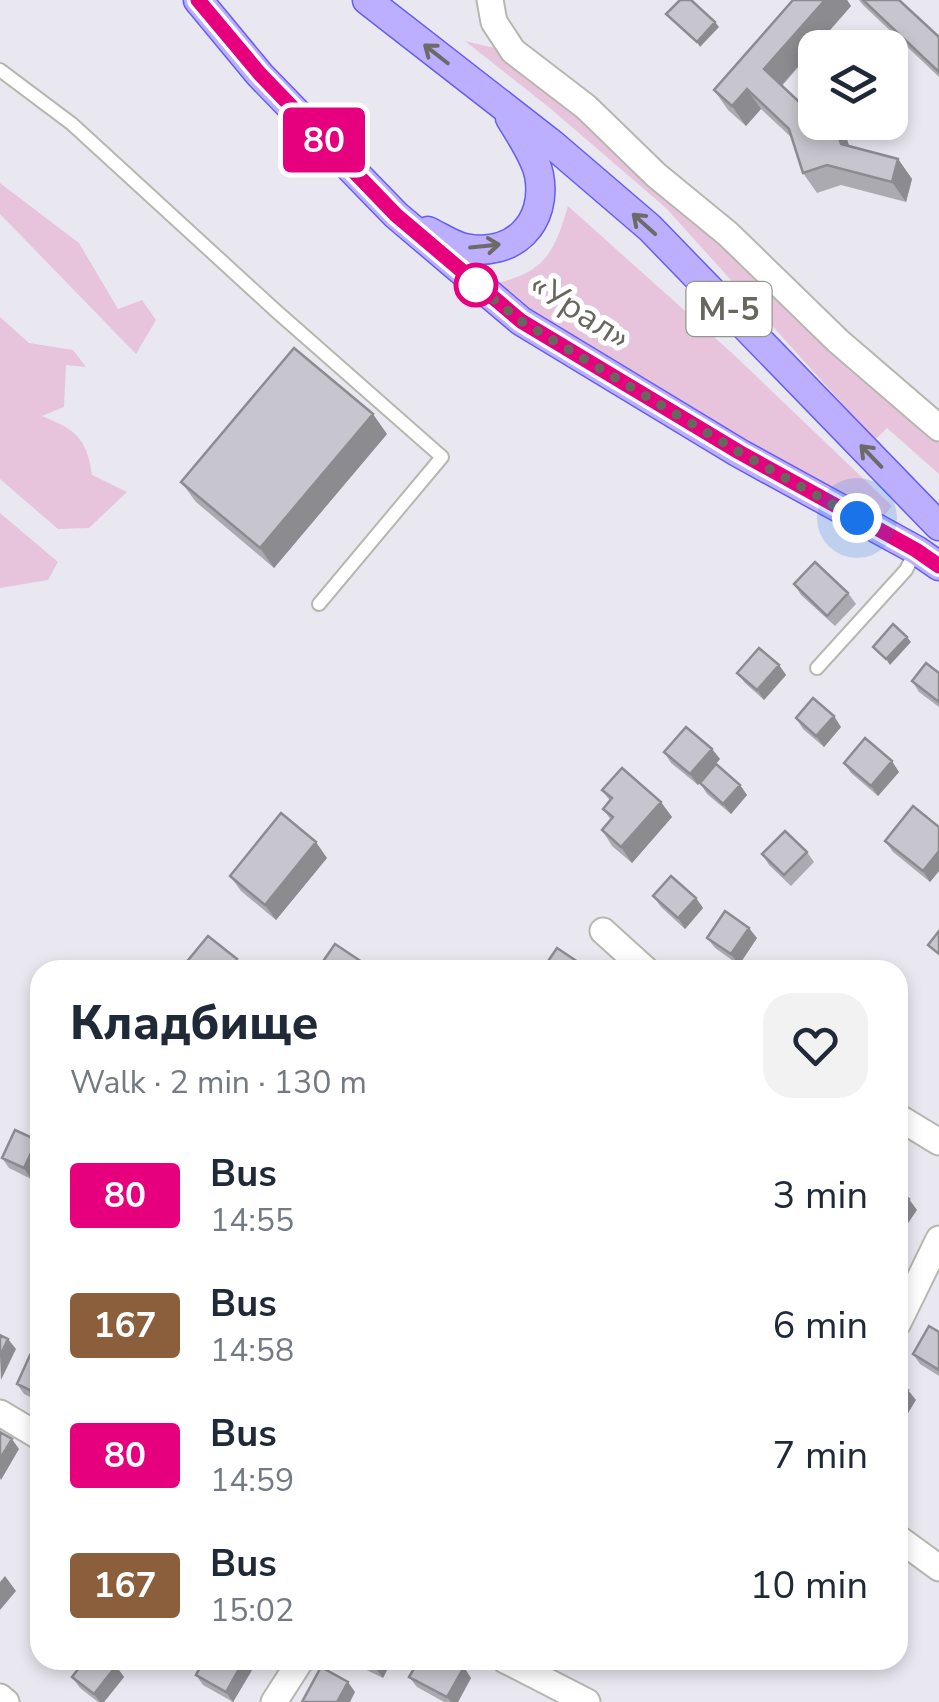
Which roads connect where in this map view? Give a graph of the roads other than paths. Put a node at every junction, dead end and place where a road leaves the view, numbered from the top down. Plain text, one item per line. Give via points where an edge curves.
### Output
1 (198, 0) edge
2 (367, 0) edge
3 (490, 2) edge
4 (0, 70) edge
5 (505, 108) junction
6 (396, 215) junction
7 (939, 428) edge
8 (939, 526) edge
9 (928, 558) edge
10 (319, 604) dead end
11 (817, 668) dead end
12 (603, 931) dead end
13 (635, 960) edge
14 (908, 1123) edge
15 (939, 1142) edge
16 (939, 1239) edge
17 (908, 1303) edge
18 (0, 1413) edge
19 (30, 1430) edge
20 (908, 1545) edge
21 (939, 1568) edge
22 (295, 1670) edge
23 (525, 1670) edge
24 (274, 1702) edge
25 (587, 1702) edge

1 - 6 main road, «Урал» / М-5
5 -> 2 main road, М-5
3 - 7 street via 512,51 586,107
4 - 10 lane via 72,124 442,456
6 -> 5 main road, М-5 via 460,248 508,243 530,229 542,202 538,170
8 -> 5 main road, М-5 via 650,228
6 - 9 main road, «Урал» / М-5 via 521,321
9 - 11 lane via 906,570
12 - 13 street
14 - 15 street
16 - 17 street
18 - 19 street
20 - 21 street
22 - 24 street
23 - 25 street

